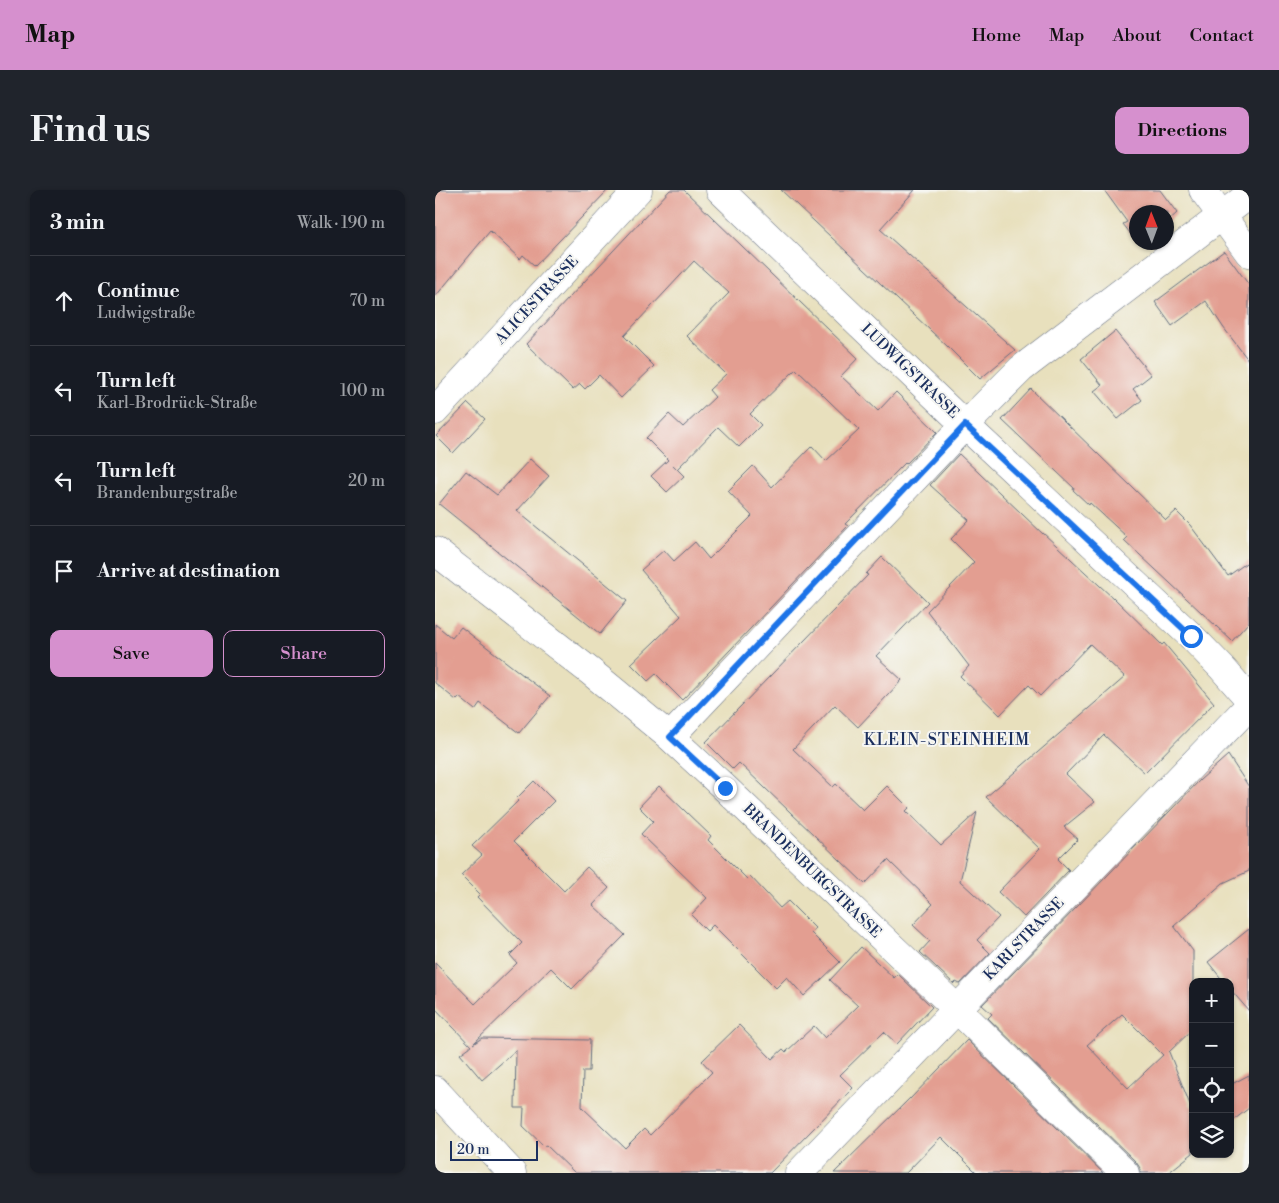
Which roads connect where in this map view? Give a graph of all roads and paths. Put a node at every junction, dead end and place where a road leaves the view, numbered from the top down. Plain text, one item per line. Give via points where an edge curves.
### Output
1 (638, 190) edge
2 (721, 190) edge
3 (1203, 190) edge
4 (1249, 195) edge
5 (1222, 215) junction
6 (1249, 253) edge
7 (435, 411) edge
8 (965, 425) junction
9 (435, 551) edge
10 (1249, 699) edge
11 (1249, 706) edge
12 (670, 737) junction
13 (957, 1009) junction
14 (435, 1090) edge
15 (512, 1173) edge
16 (799, 1173) edge
17 (1125, 1173) edge

1 - 7 street, ALICESTRASSE
2 - 8 street, LUDWIGSTRASSE
3 - 5 street
4 - 5 street
5 - 6 street
5 - 8 street via 1030,362
8 - 10 street, LUDWIGSTRASSE via 1191,636
8 - 12 street
9 - 12 street, BRANDENBURGSTRASSE
11 - 13 street, KARLSTRASSE
12 - 13 street, BRANDENBURGSTRASSE
13 - 16 street, KARLSTRASSE
13 - 17 street, BRANDENBURGSTRASSE
14 - 15 street

